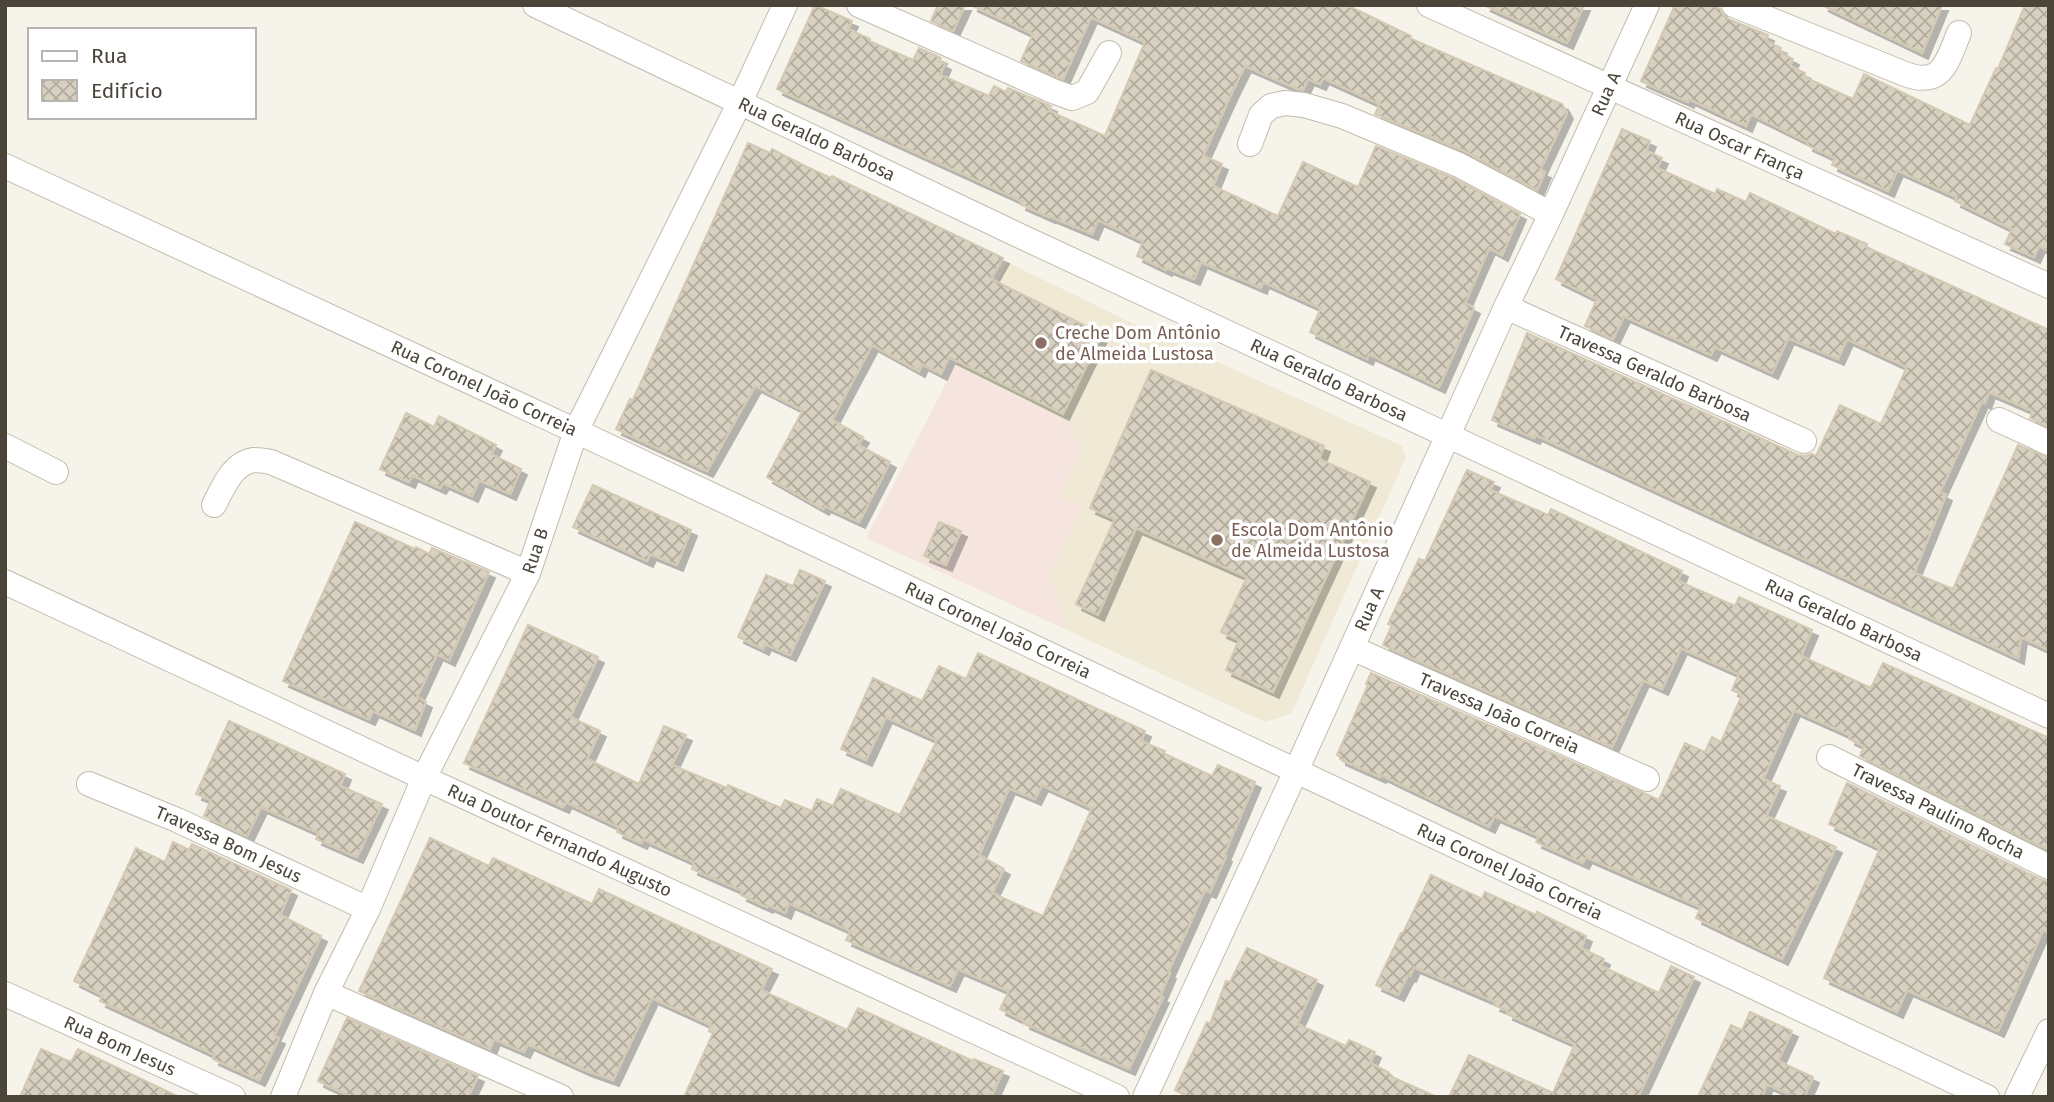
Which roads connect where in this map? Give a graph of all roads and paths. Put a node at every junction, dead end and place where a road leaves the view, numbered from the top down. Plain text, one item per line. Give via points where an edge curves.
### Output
1 (535, 5) edge
2 (785, 5) edge
3 (859, 5) edge
4 (1429, 5) edge
5 (1647, 5) edge
6 (1734, 5) edge
7 (1959, 33) dead end
8 (1109, 54) dead end
9 (1608, 87) junction
10 (740, 102) junction
11 (1250, 144) dead end
12 (5, 166) edge
13 (1551, 215) junction
14 (2049, 286) edge
15 (1506, 307) junction
16 (1999, 420) dead end
17 (576, 432) junction
18 (1449, 435) junction
19 (1804, 441) dead end
20 (2049, 443) edge
21 (5, 446) edge
22 (56, 472) dead end
23 (214, 505) dead end
24 (528, 573) junction
25 (5, 582) edge
26 (1352, 648) junction
27 (2049, 716) edge
28 (1829, 757) dead end
29 (1296, 771) junction
30 (424, 778) junction
31 (1647, 779) dead end
32 (89, 784) dead end
33 (2049, 867) edge
34 (368, 909) junction
35 (326, 993) junction
36 (5, 994) edge
37 (2049, 1031) edge
38 (233, 1097) edge
39 (283, 1097) edge
40 (561, 1097) edge
41 (1116, 1097) edge
42 (1144, 1097) edge
43 (1987, 1097) edge
44 (2017, 1097) edge

1 - 10 street, Rua Geraldo Barbosa
2 - 10 street, Rua B
3 - 8 street via 1072,97 1087,92
4 - 9 street, Rua Oscar França
5 - 9 street, Rua A
6 - 7 street via 1923,79 1936,76 1944,67
9 - 13 street, Rua A
9 - 14 street, Rua Oscar França
10 - 17 street, Rua B
10 - 18 street, Rua Geraldo Barbosa
11 - 13 street via 1261,115 1271,106 1304,105 1459,165
12 - 17 street, Rua Coronel João Correia
13 - 15 street, Rua A
15 - 18 street, Rua A
15 - 19 street, Travessa Geraldo Barbosa
16 - 20 street
17 - 24 street, Rua B
17 - 29 street, Rua Coronel João Correia
18 - 26 street, Rua A
18 - 27 street, Rua Geraldo Barbosa
21 - 22 street
23 - 24 street via 239,466 253,460 271,462
24 - 30 street, Rua B
25 - 30 street, Rua Doutor Fernando Augusto
26 - 29 street, Rua A
26 - 31 street, Travessa João Correia
28 - 33 street, Travessa Paulino Rocha
29 - 42 street, Rua A
29 - 43 street, Rua Coronel João Correia
30 - 34 street, Rua B
30 - 41 street, Rua Doutor Fernando Augusto
32 - 34 street, Travessa Bom Jesus
34 - 35 street, Rua B
35 - 39 street, Rua B
35 - 40 street
36 - 38 street, Rua Bom Jesus
37 - 44 street

